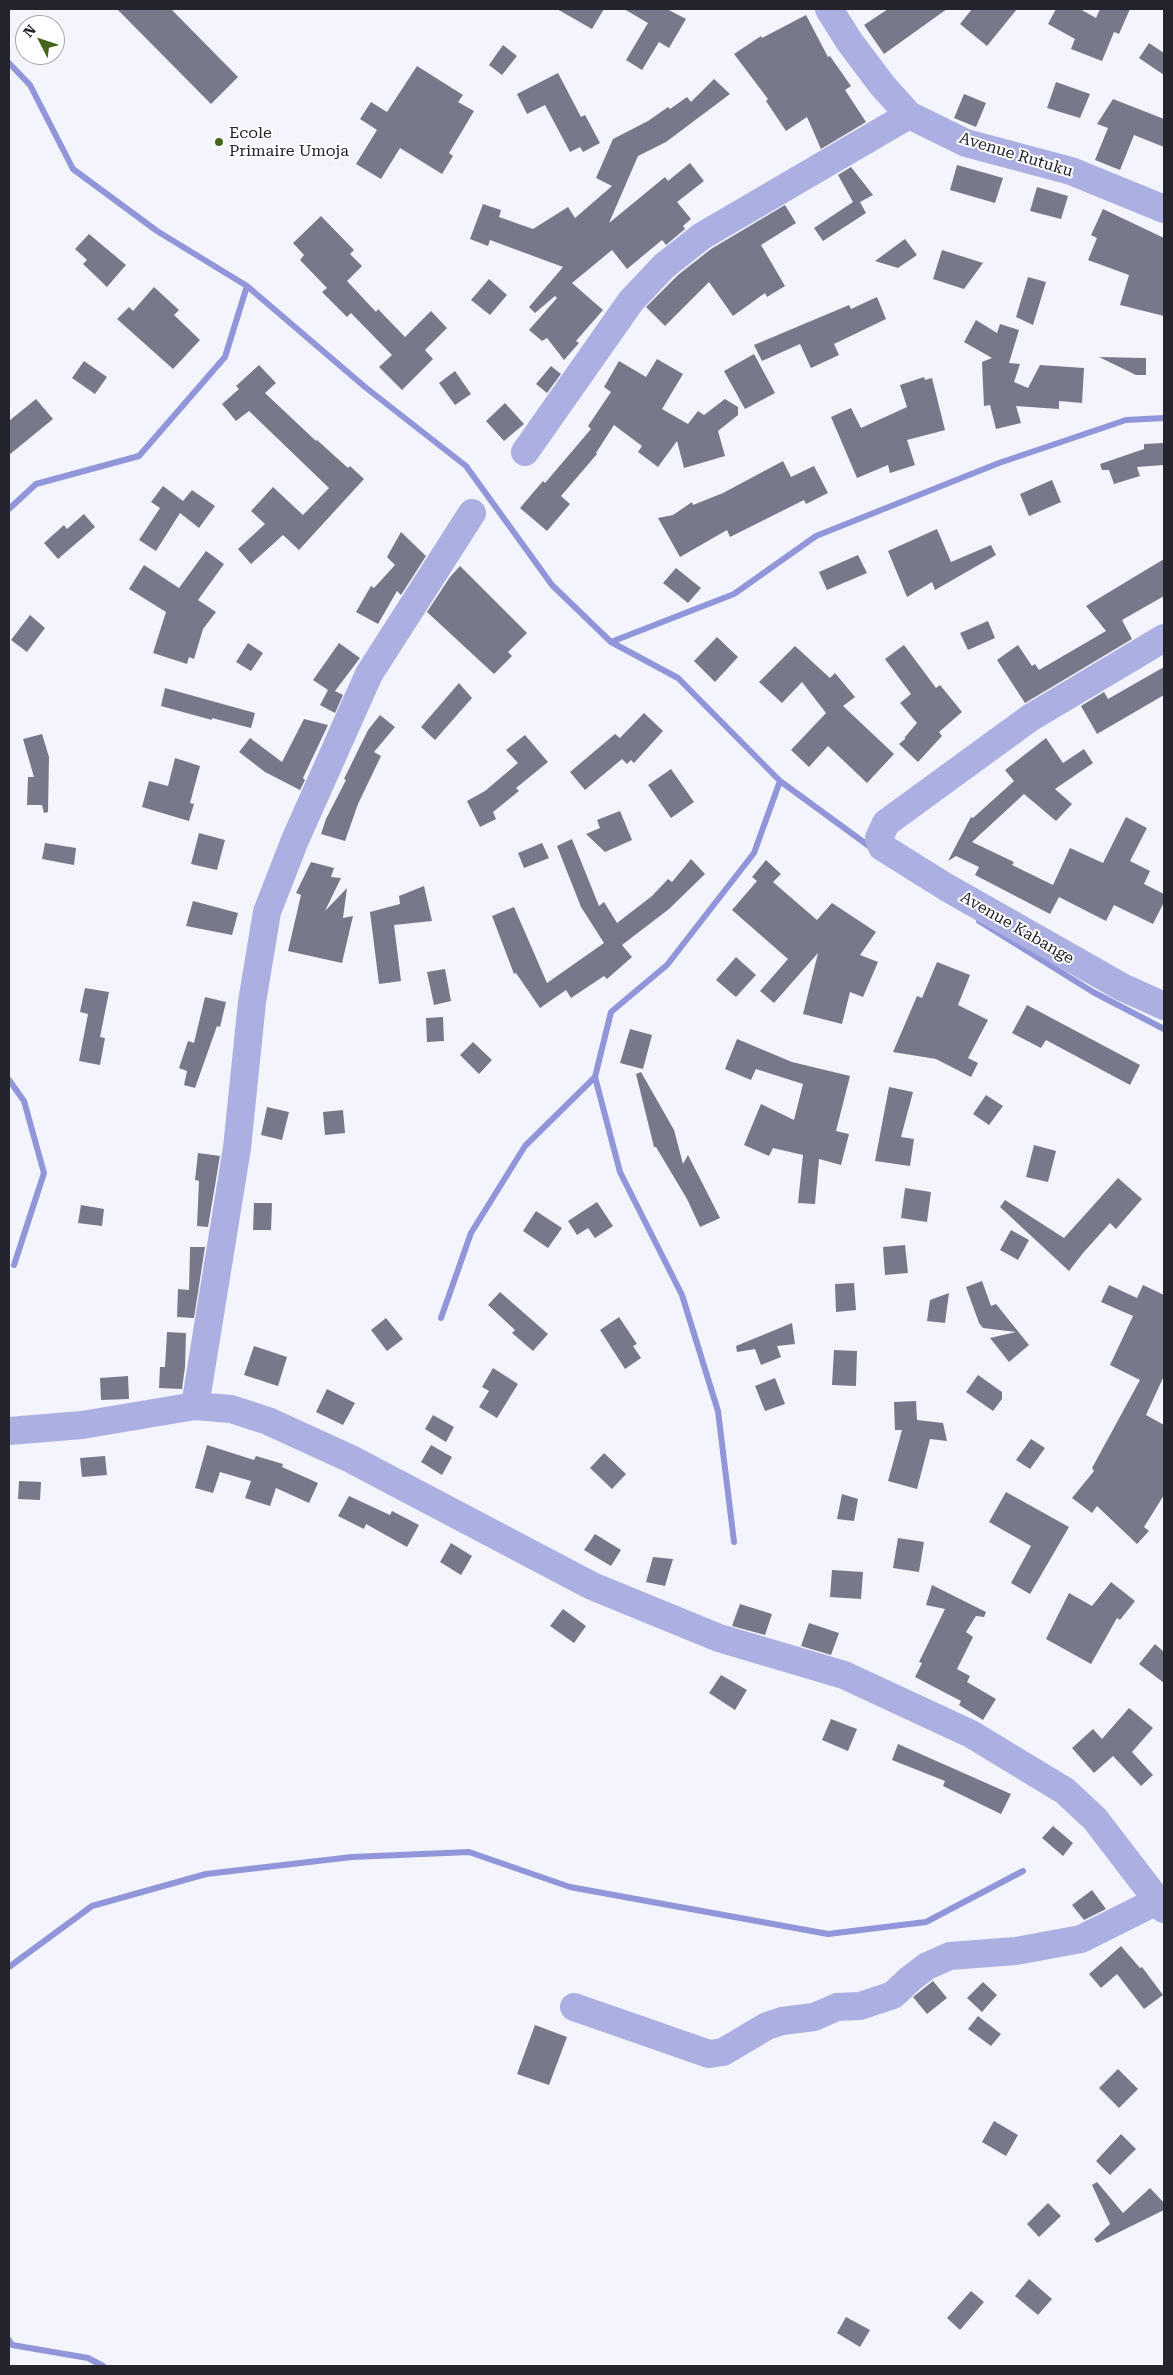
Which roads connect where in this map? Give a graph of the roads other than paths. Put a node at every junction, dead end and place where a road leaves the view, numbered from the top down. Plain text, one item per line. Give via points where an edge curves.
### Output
1 (829, 9) edge
2 (909, 115) junction
3 (1164, 209) edge
4 (525, 452) dead end
5 (472, 513) dead end
6 (1164, 638) edge
7 (1164, 1006) edge
8 (195, 1406) junction
9 (9, 1431) edge
10 (1161, 1905) edge
11 (574, 2007) dead end

1 - 2 street, Avenue Rutuku via 882,85
2 - 3 street, Avenue Rutuku via 966,143 1071,171
2 - 4 street via 702,236 664,266 631,301
5 - 8 street via 369,674 295,840 267,912 252,1002 237,1148
6 - 7 street, Avenue Kabange via 1030,718 886,823 879,838 882,847 946,888 1122,987
8 - 9 street via 82,1425
8 - 10 street via 231,1409 302,1435 592,1586 719,1638 844,1675 971,1734 1065,1791 1095,1819
10 - 11 street via 1081,1939 1016,1950 950,1956 927,1966 893,1995 860,2006 837,2007 814,2017 767,2026 723,2052 709,2054

